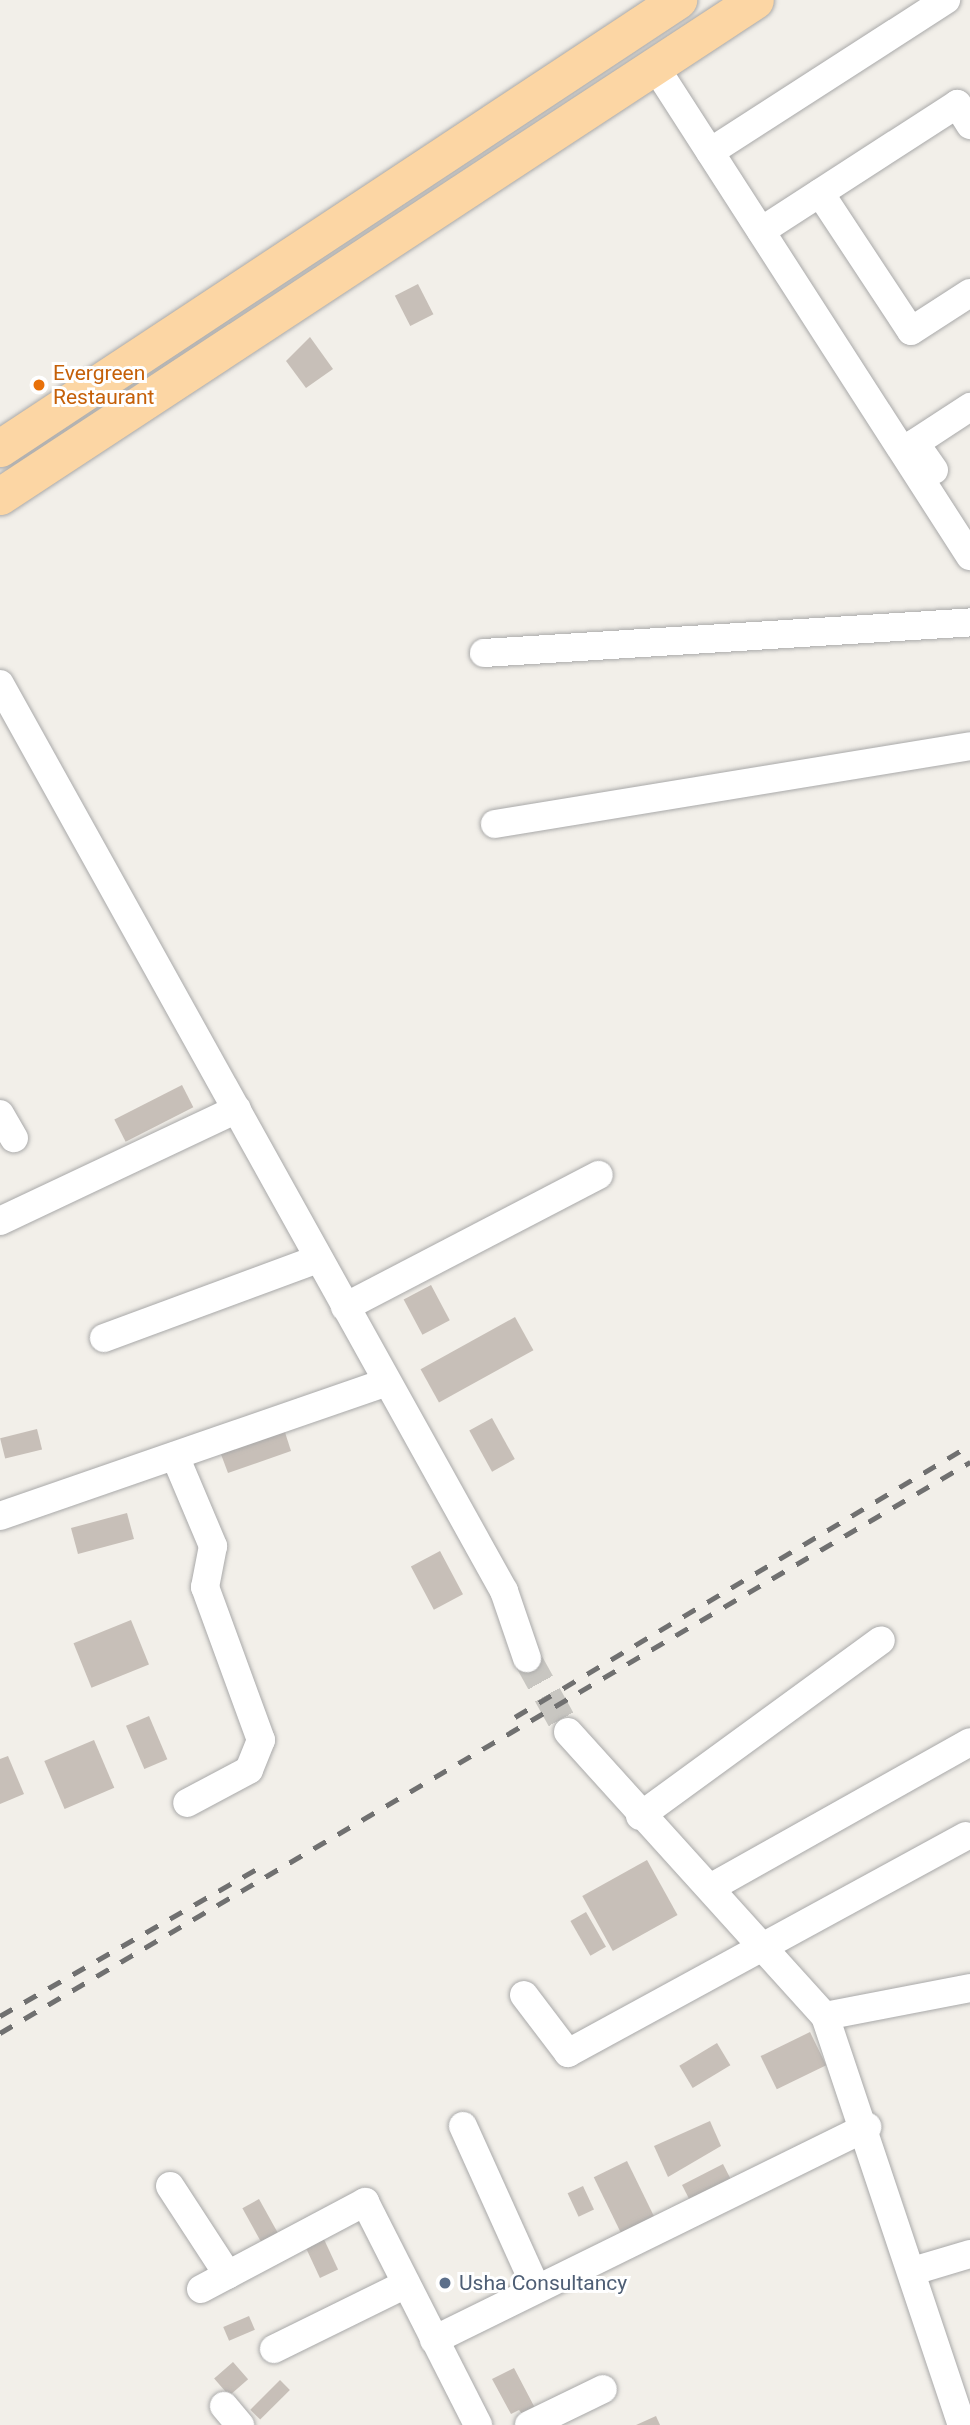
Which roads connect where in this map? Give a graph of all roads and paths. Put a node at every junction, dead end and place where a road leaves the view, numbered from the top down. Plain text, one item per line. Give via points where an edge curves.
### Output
1 (678, 0) edge
2 (755, 0) edge
3 (946, 0) edge
4 (654, 65) junction
5 (970, 125) edge
6 (710, 152) junction
7 (820, 193) junction
8 (761, 231) junction
9 (970, 292) edge
10 (970, 407) edge
11 (0, 448) edge
12 (0, 496) edge
13 (970, 520) edge
14 (970, 556) edge
15 (970, 622) edge
16 (484, 653) dead end
17 (0, 684) edge
18 (970, 746) edge
19 (495, 824) dead end
20 (237, 1109) junction
21 (599, 1175) dead end
22 (0, 1221) edge
23 (318, 1259) junction
24 (345, 1307) junction
25 (104, 1338) dead end
26 (386, 1382) junction
27 (175, 1456) junction
28 (0, 1516) edge
29 (881, 1640) dead end
30 (527, 1658) tunnel mouth
31 (568, 1732) tunnel mouth
32 (970, 1742) edge
33 (187, 1803) dead end
34 (640, 1816) junction
35 (966, 1836) dead end
36 (710, 1888) junction
37 (760, 1950) junction
38 (970, 1988) edge
39 (524, 1995) dead end
40 (825, 2016) junction
41 (463, 2126) dead end
42 (867, 2127) junction
43 (170, 2186) dead end
44 (970, 2254) edge
45 (913, 2271) junction
46 (228, 2275) junction
47 (405, 2284) junction
48 (536, 2288) junction
49 (201, 2289) dead end
50 (434, 2340) junction
51 (274, 2350) dead end
52 (603, 2389) dead end
53 (478, 2425) edge
54 (528, 2425) edge
55 (962, 2425) edge

1 - 11 main road
2 - 4 main road
3 - 6 street
4 - 6 street
4 - 12 main road
5 - 7 street via 957,104
6 - 8 street
7 - 8 street
7 - 9 street via 911,331
8 - 14 street
10 - 13 street via 915,443
15 - 16 street
17 - 20 street
18 - 19 street
20 - 22 street
20 - 23 street
21 - 24 street
23 - 24 street
23 - 25 street
24 - 26 street
26 - 27 street
26 - 30 street via 504,1591
27 - 28 street
27 - 33 street via 212,1546 205,1587 261,1740 249,1770
29 - 34 street
31 - 34 street
32 - 36 street
34 - 36 street
35 - 37 street
36 - 37 street
37 - 39 street via 568,2053
37 - 40 street
38 - 40 street
40 - 42 street
41 - 48 street
42 - 45 street
42 - 48 street
43 - 46 street
44 - 45 street
45 - 55 street
46 - 47 street via 365,2202
46 - 49 street
47 - 50 street
47 - 51 street
48 - 50 street
50 - 53 street
52 - 54 street

